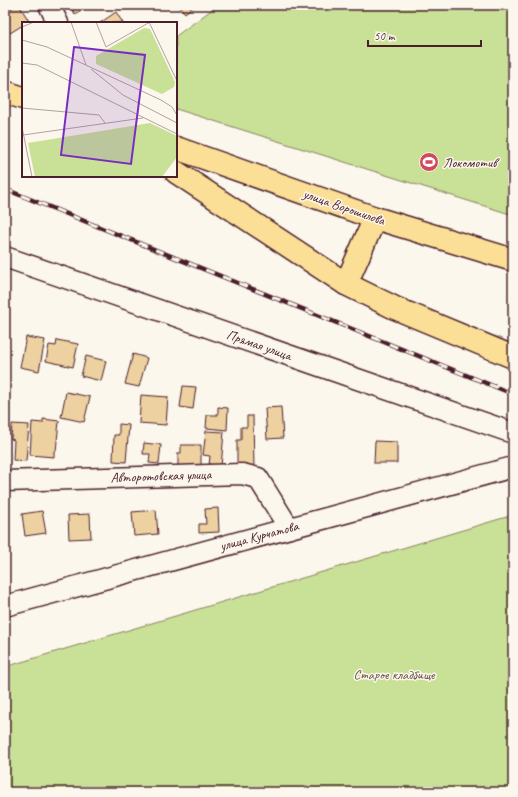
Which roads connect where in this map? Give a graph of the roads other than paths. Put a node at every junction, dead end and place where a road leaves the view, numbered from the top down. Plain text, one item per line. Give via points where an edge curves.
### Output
1 (49, 5) edge
2 (58, 22) edge
3 (5, 92) edge
4 (22, 98) edge
5 (177, 148) edge
6 (177, 173) edge
7 (376, 218) junction
8 (5, 257) edge
9 (513, 260) edge
10 (346, 284) junction
11 (513, 356) edge
12 (513, 433) edge
13 (513, 467) edge
14 (5, 481) edge
15 (289, 528) junction
16 (5, 606) edge

1 - 2 street
3 - 4 main road
5 - 7 main road, улица Ворошилова
6 - 10 main road
7 - 9 main road, улица Ворошилова
7 - 10 main road
8 - 12 street, Прямая улица
10 - 11 main road via 395,308
13 - 15 street, улица Курчатова
14 - 15 street, Авторотовская улица via 242,474 258,478
15 - 16 street, улица Курчатова

